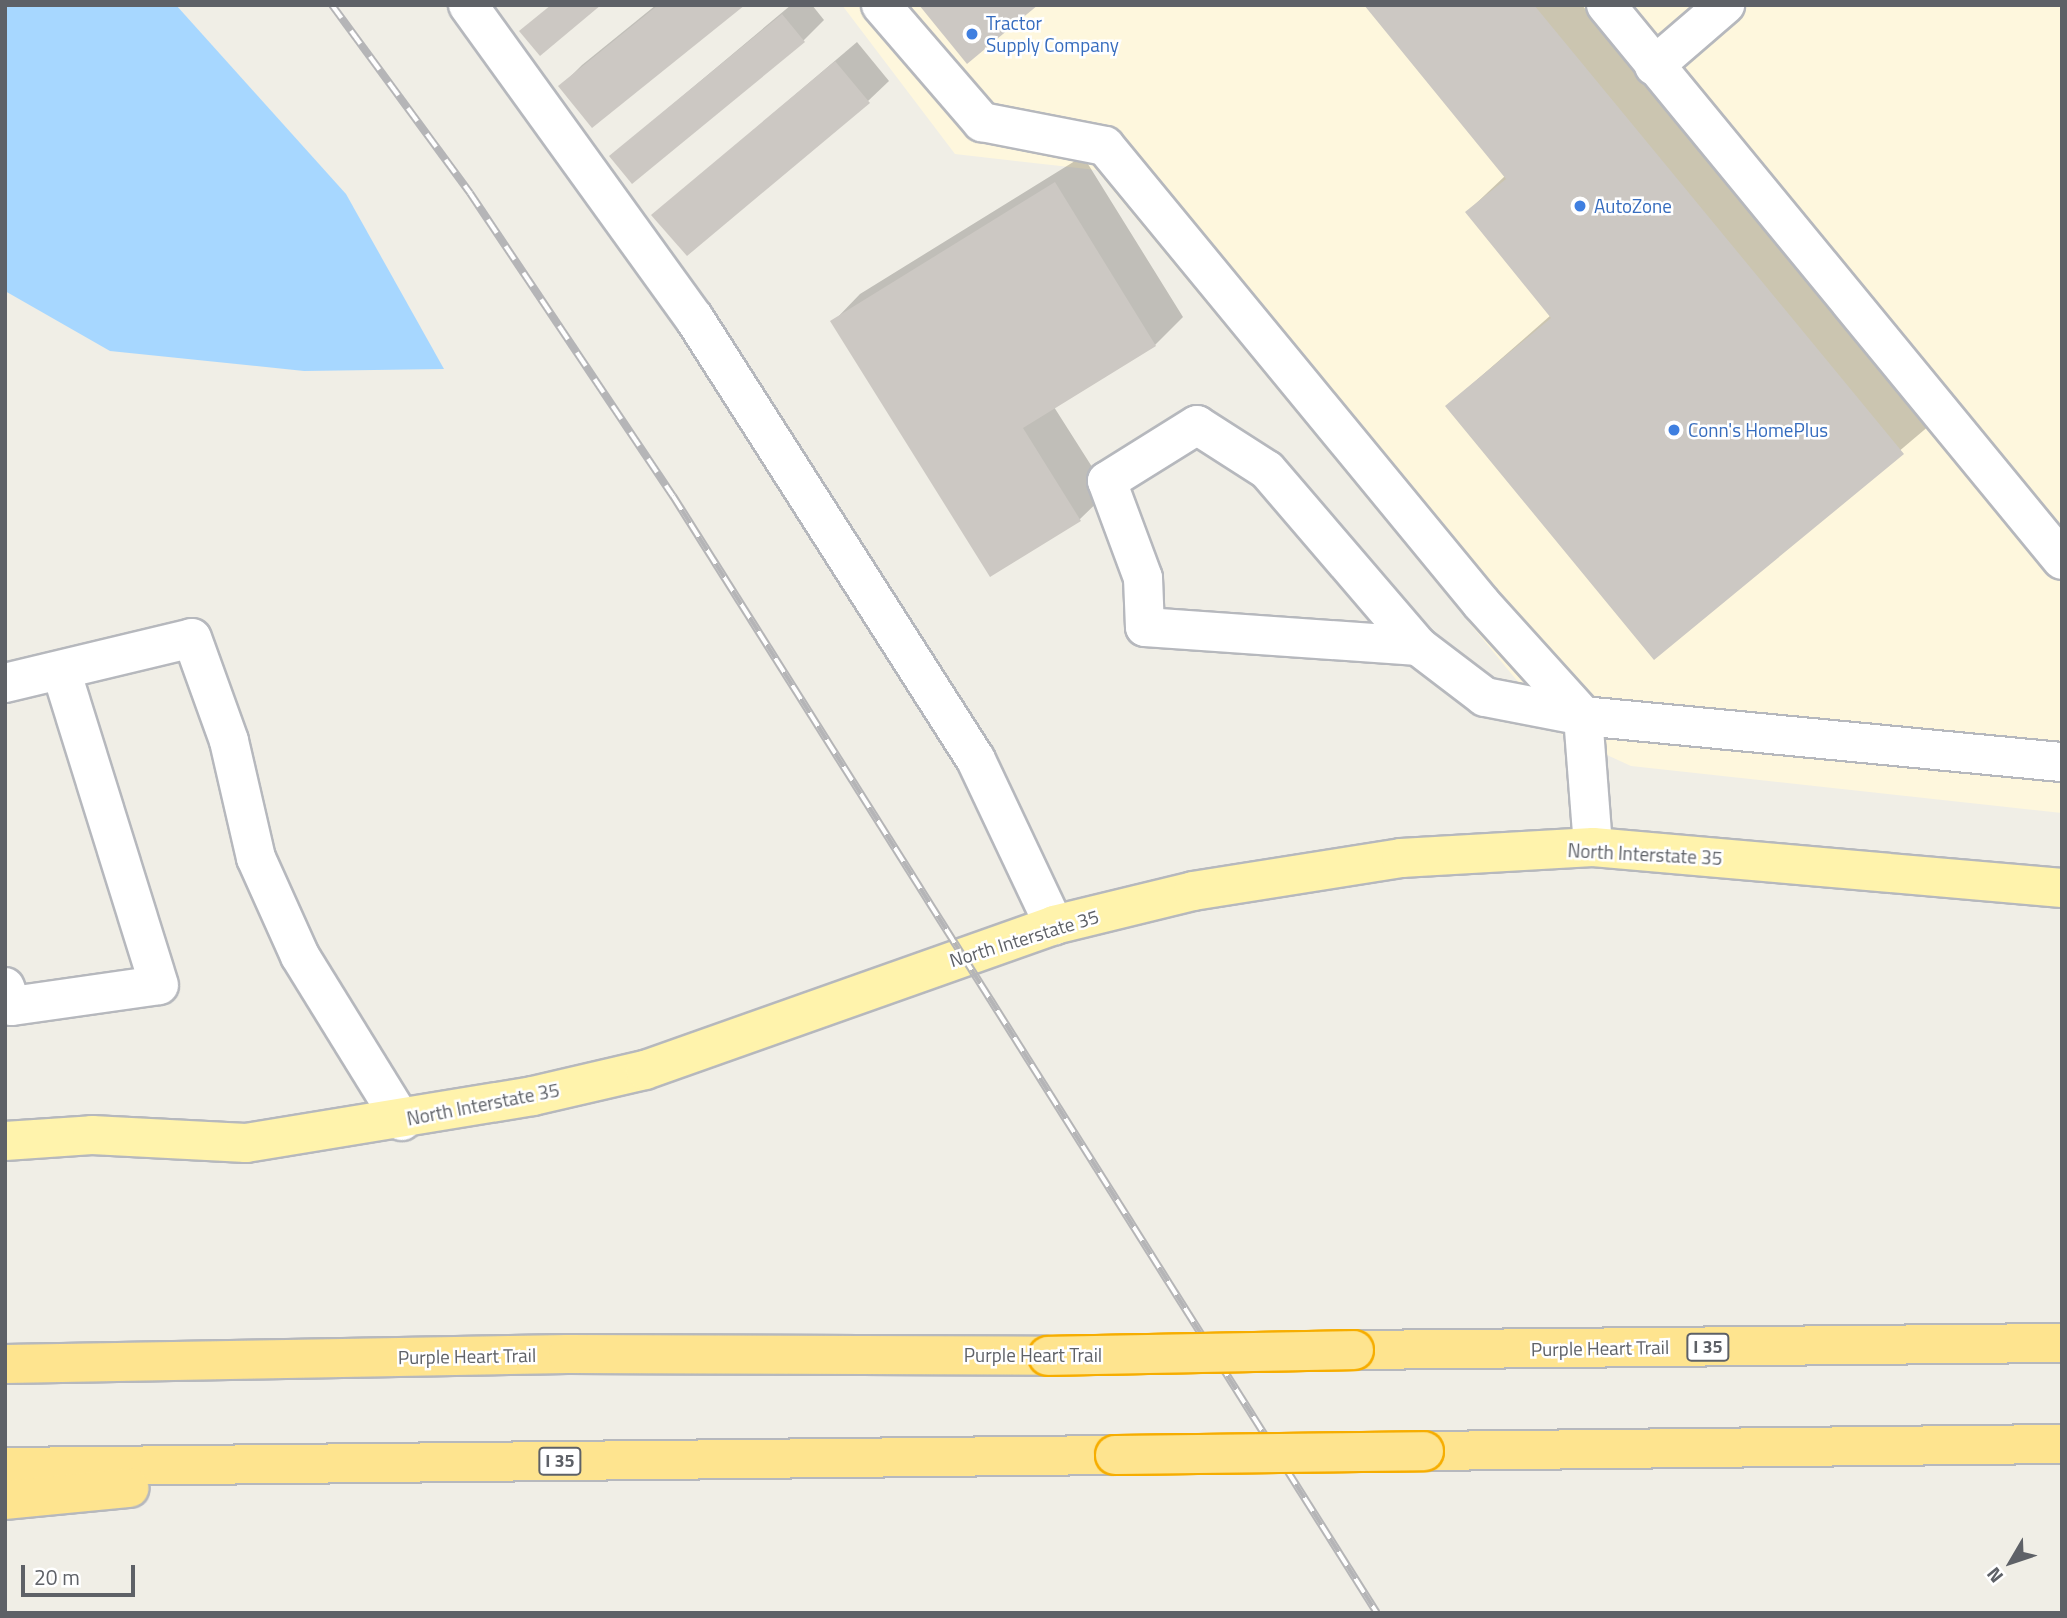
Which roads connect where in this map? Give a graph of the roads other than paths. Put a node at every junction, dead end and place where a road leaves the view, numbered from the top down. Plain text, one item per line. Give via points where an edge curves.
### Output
1 (468, 5) edge
2 (881, 5) edge
3 (1606, 5) edge
4 (1725, 5) edge
5 (1654, 66) junction
6 (2062, 560) edge
7 (1418, 646) junction
8 (61, 671) junction
9 (5, 683) edge
10 (1583, 716) junction
11 (2062, 762) edge
12 (1593, 847) junction
13 (2062, 888) edge
14 (1054, 925) junction
15 (5, 987) edge
16 (402, 1121) junction
17 (5, 1141) edge
18 (2062, 1343) edge
19 (5, 1348) edge
20 (119, 1363) junction
21 (5, 1364) edge
22 (2062, 1444) edge
23 (400, 1462) junction
24 (5, 1467) edge
25 (5, 1500) edge

1 - 14 lane via 694,318 976,760
2 - 10 lane via 982,122 1104,146 1482,603
3 - 5 lane
4 - 5 lane
5 - 6 lane
7 - 7 lane via 1145,627 1143,578 1107,481 1197,425 1267,470
7 - 10 lane via 1485,697
8 - 9 lane
8 - 15 lane via 159,985 12,1006
8 - 16 lane via 192,638 229,741 256,858 300,956
10 - 11 lane
10 - 12 lane
12 - 13 main road, North Interstate 35
12 - 14 main road, North Interstate 35 via 1401,858 1193,891
14 - 16 main road, North Interstate 35 via 645,1070
16 - 17 main road, North Interstate 35 via 246,1143 92,1135
18 - 20 highway, Purple Heart Trail / I 35, bridge via 1048,1356 568,1354
19 - 20 highway
20 - 21 highway, Purple Heart Trail / I 35
22 - 23 highway, I 35, bridge
23 - 24 highway, I 35
23 - 25 highway

